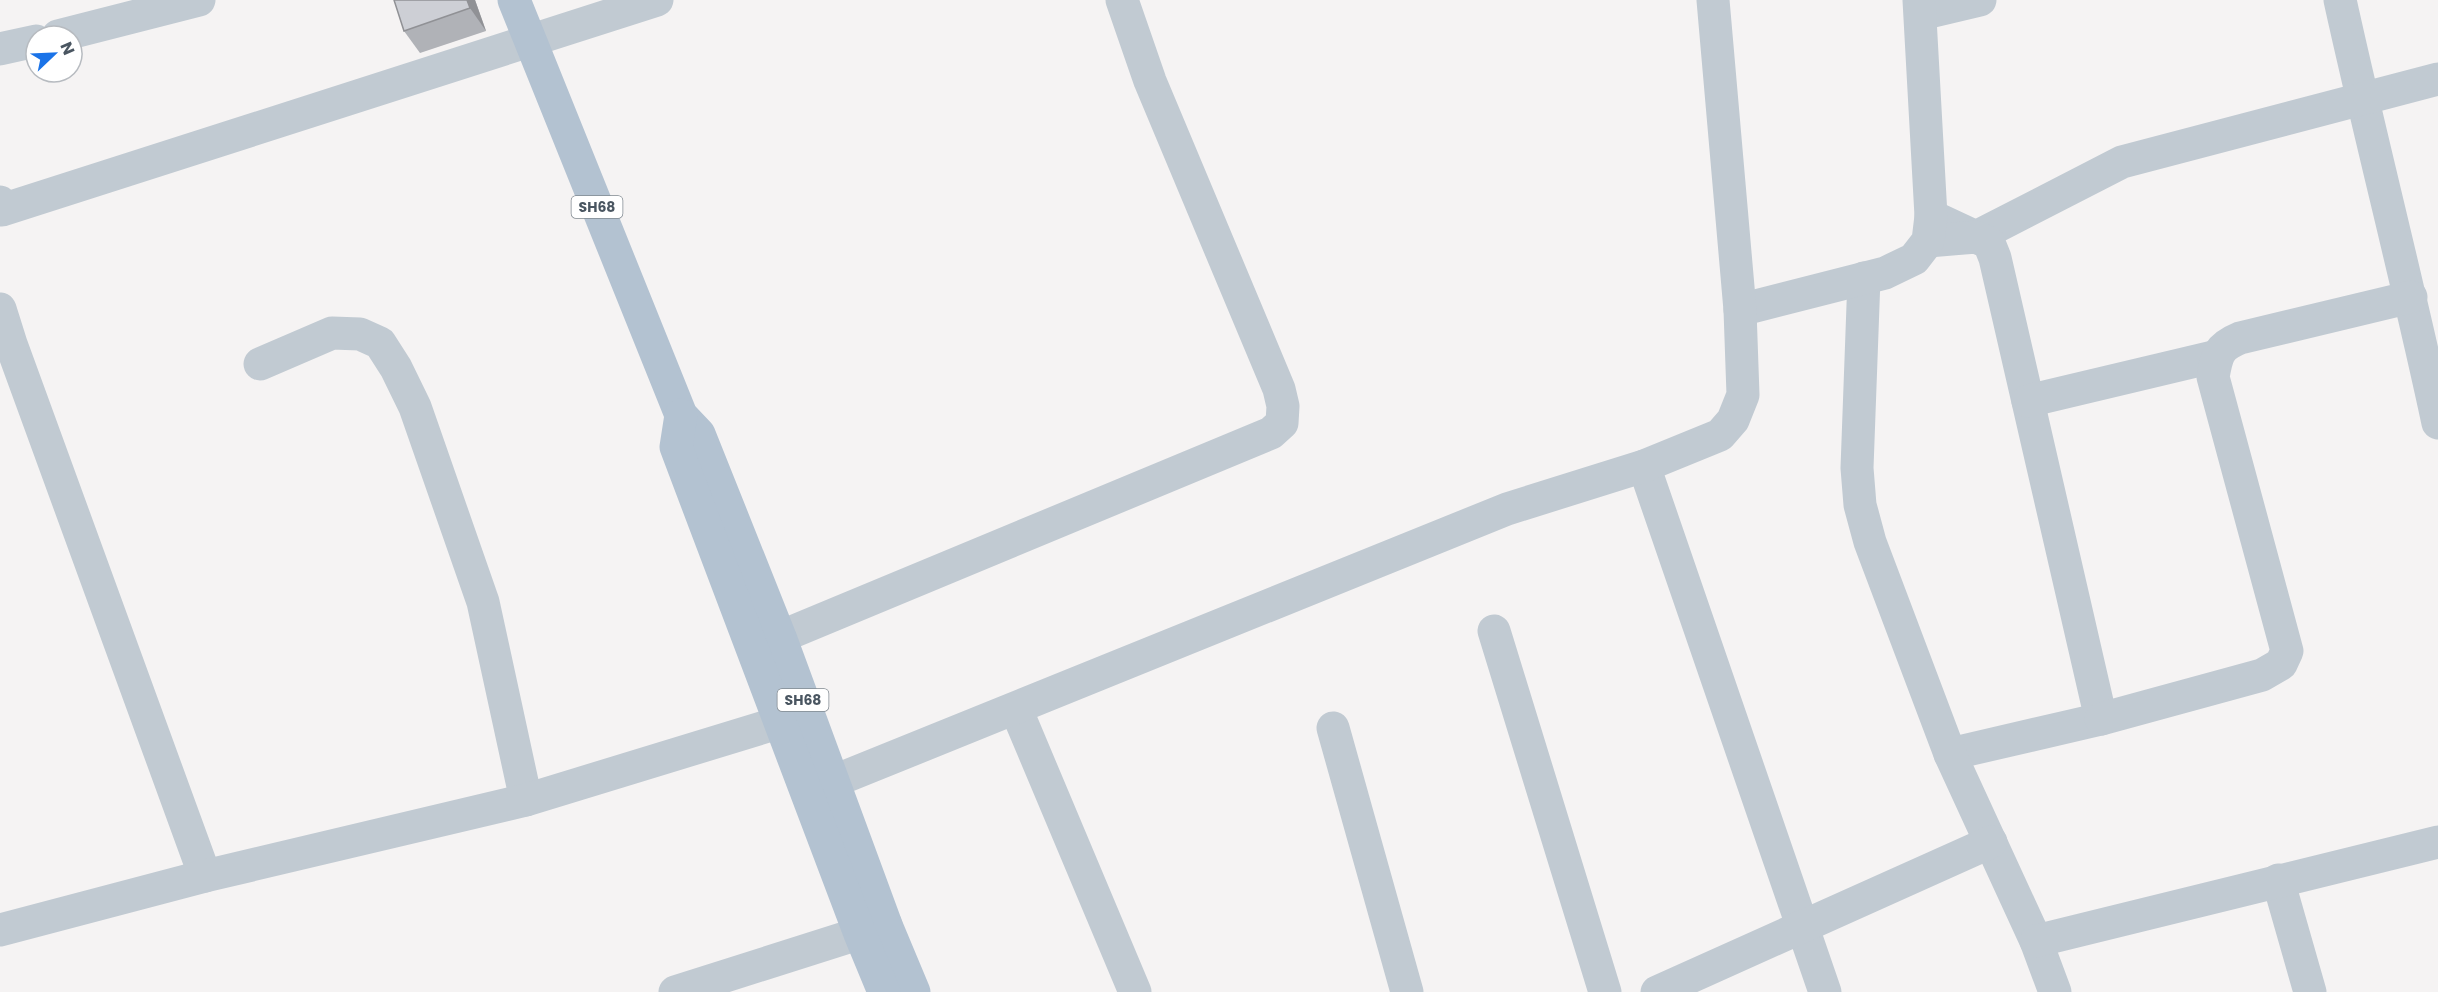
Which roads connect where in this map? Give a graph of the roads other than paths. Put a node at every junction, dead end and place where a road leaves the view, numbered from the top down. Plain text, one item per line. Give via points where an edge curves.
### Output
1 (199, 0) edge
2 (514, 0) edge
3 (657, 0) edge
4 (1122, 0) edge
5 (1713, 0) edge
6 (1980, 0) edge
7 (2340, 0) edge
8 (1920, 7) edge
9 (84, 29) edge
10 (531, 42) junction
11 (24, 44) edge
12 (0, 49) edge
13 (2438, 79) edge
14 (2362, 100) junction
15 (1, 208) edge
16 (1929, 228) junction
17 (1976, 237) junction
18 (1864, 278) junction
19 (2411, 297) junction
20 (0, 309) edge
21 (1740, 310) junction
22 (5, 347) edge
23 (2217, 356) junction
24 (260, 364) dead end
25 (2028, 401) junction
26 (681, 415) junction
27 (2438, 423) edge
28 (1644, 466) junction
29 (1494, 631) dead end
30 (780, 637) junction
31 (1016, 709) junction
32 (2101, 719) junction
33 (781, 722) junction
34 (1333, 728) dead end
35 (1950, 754) junction
36 (832, 782) junction
37 (526, 800) junction
38 (1990, 842) junction
39 (2438, 842) edge
40 (205, 876) junction
41 (2278, 880) junction
42 (1801, 927) junction
43 (873, 929) junction
44 (0, 930) edge
45 (2036, 940) junction
46 (675, 992) edge
47 (884, 992) edge
48 (915, 992) edge
49 (1135, 992) edge
50 (1407, 992) edge
51 (1605, 992) edge
52 (1657, 992) edge
53 (1825, 992) edge
54 (2055, 992) edge
55 (2310, 992) edge

1 - 9 street
2 - 10 main road, SH68
3 - 10 street
4 - 30 street via 1150,81 1279,389 1282,423 1271,433
5 - 21 street
6 - 8 street
7 - 14 street
8 - 16 street
10 - 15 street
10 - 26 main road, SH68
11 - 12 street
13 - 14 street
14 - 17 street via 2122,162
14 - 19 street
16 - 17 street
16 - 18 street via 1914,260
17 - 25 street via 1989,243 1995,258
18 - 21 street
18 - 35 street via 1857,468 1860,505 1870,542
19 - 23 street via 2240,338 2226,343
19 - 27 street
20 - 22 street
21 - 28 street via 1743,395 1732,420 1720,435
22 - 40 street
23 - 25 street
23 - 32 street via 2213,377 2287,651 2281,664 2262,675
24 - 37 street via 332,333 360,334 380,343 396,368 415,407 483,602
25 - 32 street
26 - 30 main road, SH68 via 699,434
26 - 33 main road, SH68 via 676,447
28 - 31 street via 1507,510
28 - 42 street
29 - 51 street
30 - 36 main road, SH68
31 - 36 street
31 - 49 street
32 - 35 street
33 - 37 street
33 - 43 main road, SH68
34 - 50 street
35 - 38 street
36 - 43 main road, SH68
37 - 40 street
38 - 42 street
38 - 45 street
39 - 41 street
40 - 44 street
41 - 45 street
41 - 55 street
42 - 52 street
42 - 53 street
43 - 46 street
43 - 47 main road, SH68
43 - 48 main road, SH68
45 - 54 street

